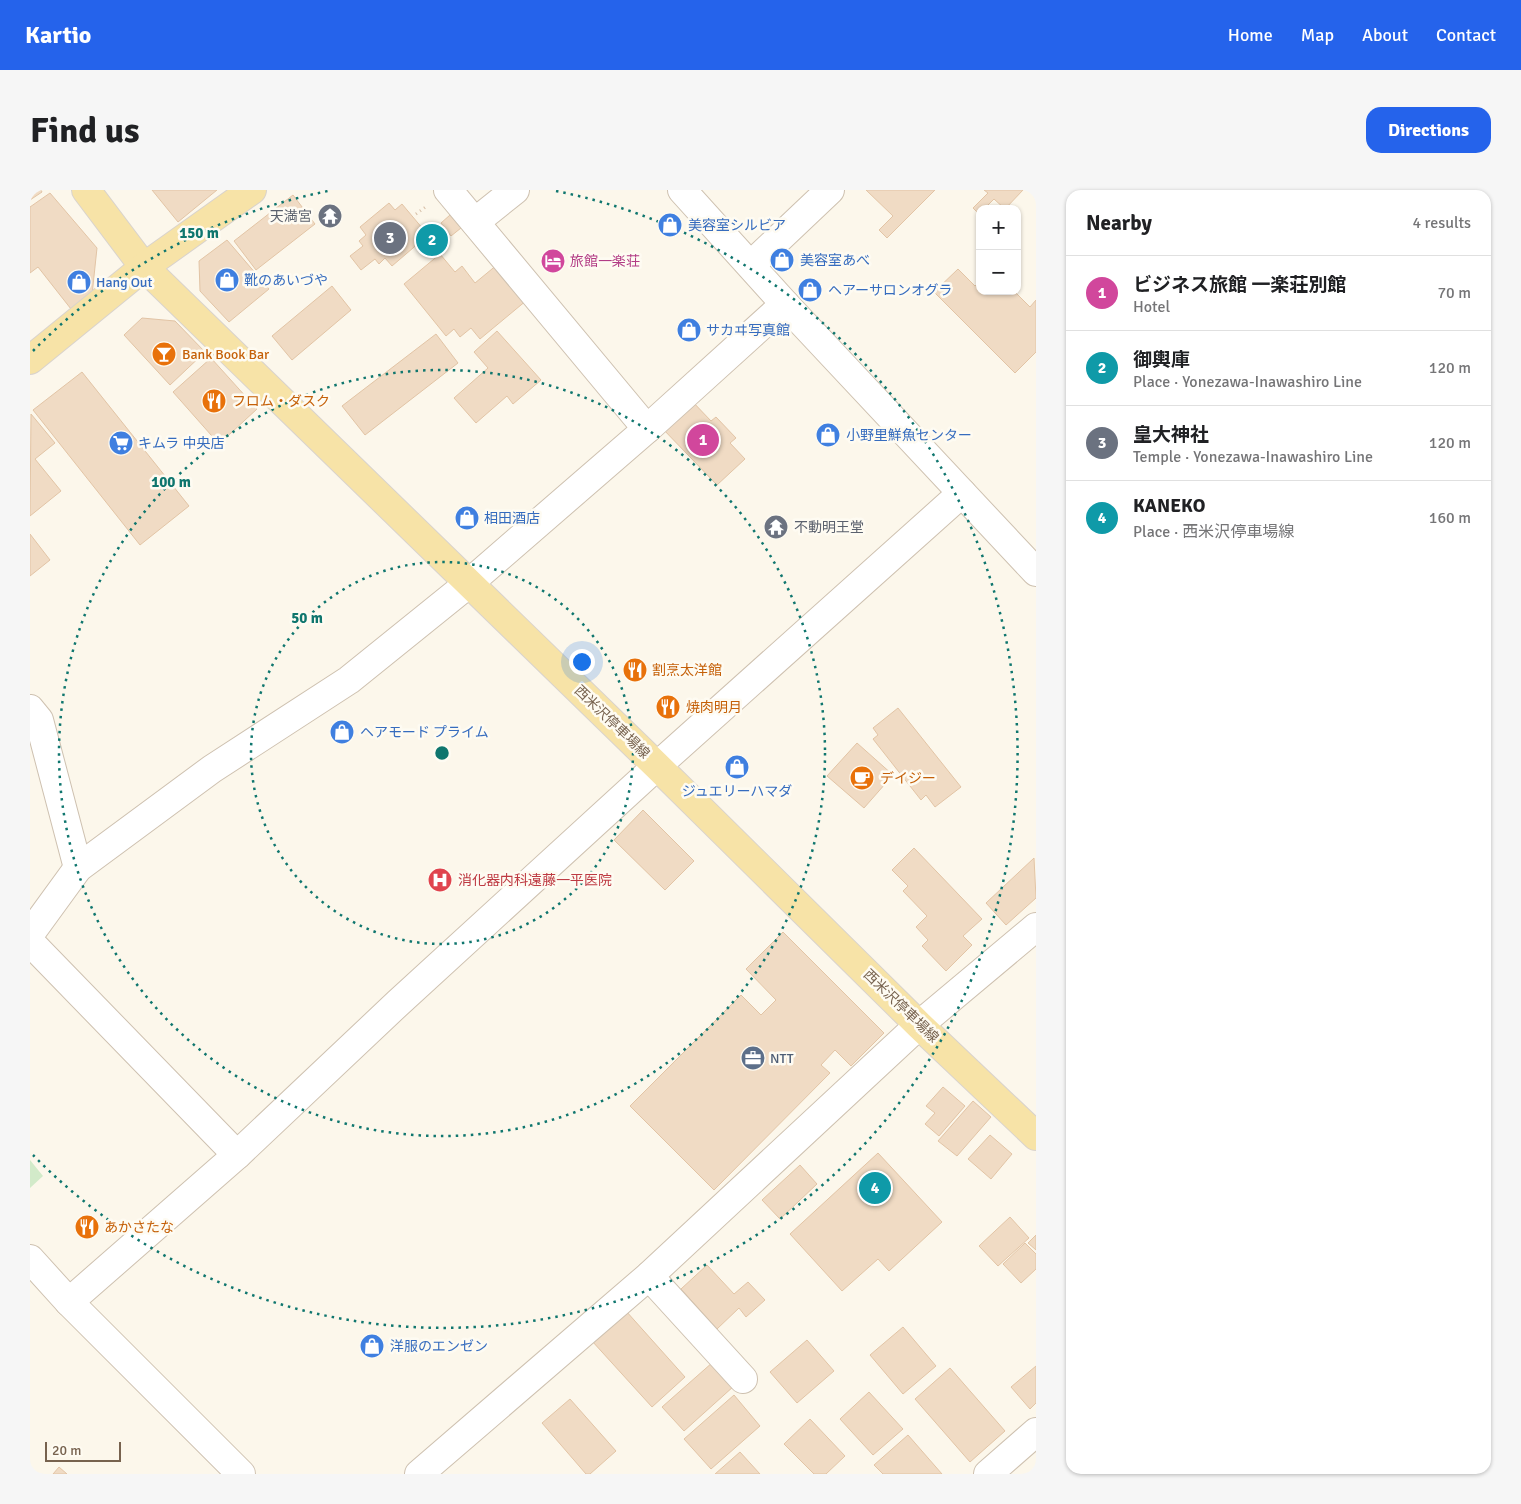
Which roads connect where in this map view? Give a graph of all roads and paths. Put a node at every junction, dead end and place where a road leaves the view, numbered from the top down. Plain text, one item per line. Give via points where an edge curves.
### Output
1 (86, 190) edge
2 (252, 190) edge
3 (448, 190) edge
4 (515, 190) edge
5 (682, 190) edge
6 (830, 190) edge
7 (475, 222) junction
8 (751, 265) junction
9 (144, 268) junction
10 (785, 304) junction
11 (30, 360) edge
12 (647, 430) junction
13 (962, 493) junction
14 (1036, 572) edge
15 (468, 584) junction
16 (30, 709) edge
17 (657, 766) junction
18 (78, 868) junction
19 (1036, 928) edge
20 (30, 934) edge
21 (30, 942) edge
22 (919, 1025) junction
23 (1036, 1136) edge
24 (237, 1155) junction
25 (35, 1276) edge
26 (649, 1276) junction
27 (69, 1302) junction
28 (742, 1378) dead end
29 (1036, 1432) edge
30 (241, 1474) edge
31 (419, 1474) edge
32 (988, 1474) edge

1 - 9 main road, 西米沢停車場線
2 - 9 main road
3 - 7 street
4 - 7 street
5 - 8 street
6 - 8 street
7 - 12 street
8 - 10 street
9 - 11 main road
9 - 15 main road, 西米沢停車場線
10 - 12 street
10 - 13 street
12 - 15 street
13 - 14 street
13 - 17 street
15 - 17 main road, 西米沢停車場線
15 - 18 street via 349,680 212,769
16 - 18 street via 39,720
17 - 22 main road, 西米沢停車場線
17 - 24 street
18 - 20 street
19 - 22 street
21 - 24 street
22 - 23 main road, 西米沢停車場線
22 - 26 street
24 - 27 street
25 - 27 street
26 - 28 street
26 - 31 street
27 - 30 street
29 - 32 street

